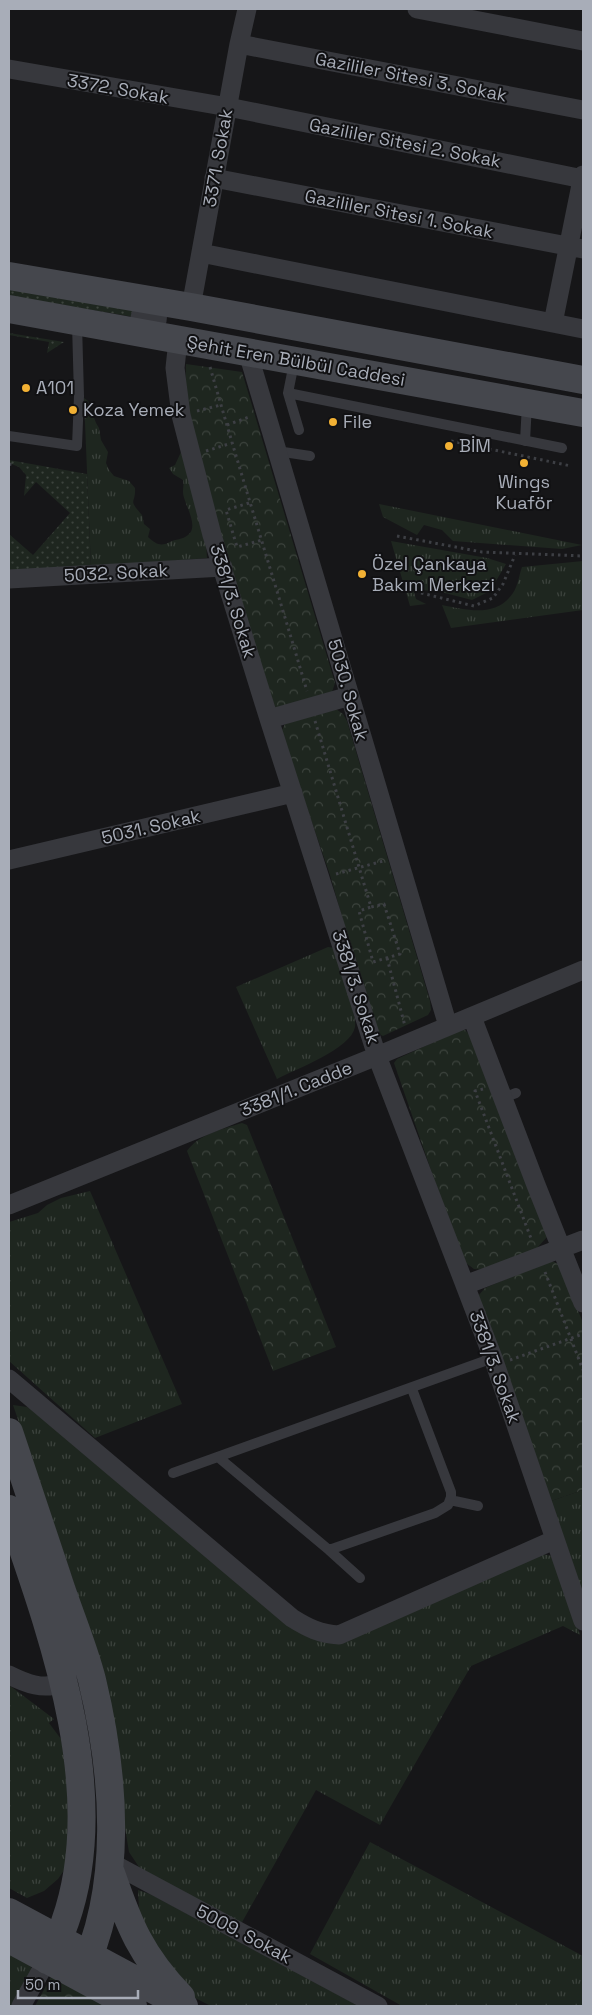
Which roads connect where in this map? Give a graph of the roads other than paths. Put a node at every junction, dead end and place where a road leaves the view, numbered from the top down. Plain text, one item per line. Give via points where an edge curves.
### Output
1 (247, 9) edge
2 (417, 9) edge
3 (583, 41) edge
4 (239, 44) junction
5 (9, 69) edge
6 (228, 107) junction
7 (583, 110) edge
8 (583, 177) edge
9 (214, 178) junction
10 (576, 248) edge
11 (201, 253) junction
12 (9, 276) edge
13 (191, 307) junction
14 (9, 309) edge
15 (76, 322) junction
16 (553, 323) junction
17 (583, 329) edge
18 (197, 351) junction
19 (248, 353) junction
20 (294, 362) junction
21 (583, 380) edge
22 (288, 393) junction
23 (527, 403) junction
24 (583, 413) edge
25 (299, 430) dead end
26 (9, 436) edge
27 (525, 441) junction
28 (562, 448) dead end
29 (278, 451) junction
30 (310, 456) dead end
31 (223, 567) junction
32 (9, 579) edge
33 (350, 696) junction
34 (269, 719) junction
35 (293, 793) junction
36 (9, 860) edge
37 (583, 970) edge
38 (472, 1017) junction
39 (448, 1026) junction
40 (378, 1056) junction
41 (9, 1206) edge
42 (583, 1240) edge
43 (560, 1247) junction
44 (465, 1285) junction
45 (583, 1303) edge
46 (497, 1360) junction
47 (9, 1379) edge
48 (412, 1388) junction
49 (9, 1432) edge
50 (218, 1456) junction
51 (173, 1473) dead end
52 (450, 1500) junction
53 (478, 1506) dead end
54 (9, 1509) edge
55 (554, 1540) junction
56 (329, 1550) junction
57 (360, 1578) dead end
58 (583, 1621) edge
59 (9, 1675) edge
60 (62, 1683) junction
61 (110, 1866) junction
62 (9, 1912) edge
63 (9, 1939) edge
64 (52, 1949) junction
65 (85, 1967) junction
66 (21, 2006) edge
67 (133, 2006) edge
68 (184, 2006) edge
69 (191, 2006) edge
70 (378, 2006) edge

1 - 4 street, 3371. Sokak
2 - 3 street
4 - 6 street, 3371. Sokak
4 - 7 street, Gazililer Sitesi 3. Sokak
5 - 6 street, 3372. Sokak
6 - 8 street, Gazililer Sitesi 2. Sokak
6 - 9 street, 3371. Sokak
8 - 10 street
9 - 10 street, Gazililer Sitesi 1. Sokak
9 - 11 street, 3371. Sokak
10 - 16 street
11 - 13 street, 3371. Sokak
11 - 16 street
12 - 13 main road, Şehit Eren Bülbül Caddesi
13 - 18 main road
13 - 21 main road, Şehit Eren Bülbül Caddesi
14 - 15 main road, Şehit Eren Bülbül Caddesi
15 - 18 main road, Şehit Eren Bülbül Caddesi
15 - 26 lane via 77,446
16 - 17 street
18 - 19 main road, Şehit Eren Bülbül Caddesi
18 - 31 street, 3381/3. Sokak via 175,368 182,415
19 - 20 main road, Şehit Eren Bülbül Caddesi
19 - 29 street, 5030. Sokak
20 - 22 lane
20 - 23 main road, Şehit Eren Bülbül Caddesi
22 - 25 lane
22 - 27 lane
23 - 24 main road, Şehit Eren Bülbül Caddesi
23 - 27 lane
27 - 28 lane
29 - 30 lane
29 - 33 street, 5030. Sokak
31 - 32 street, 5032. Sokak
31 - 34 street, 3381/3. Sokak
33 - 34 street
33 - 39 street, 5030. Sokak
34 - 35 street, 3381/3. Sokak
35 - 36 street, 5031. Sokak
35 - 40 street, 3381/3. Sokak
37 - 38 street, 3381/1. Cadde
38 - 39 street, 3381/1. Cadde
38 - 43 street via 505,1091
39 - 40 street, 3381/1. Cadde
40 - 41 street, 3381/1. Cadde
40 - 44 street, 3381/3. Sokak
42 - 43 street
43 - 44 street
43 - 45 street
44 - 46 street, 3381/3. Sokak
46 - 48 lane
46 - 55 street, 3381/3. Sokak
47 - 55 street via 292,1618 325,1634 339,1635
48 - 50 lane
48 - 52 lane via 445,1472
49 - 61 main road via 92,1680 104,1747 111,1824
50 - 51 lane
50 - 56 lane
52 - 53 lane
52 - 56 lane via 435,1513
54 - 60 main road
55 - 58 street, 3381/3. Sokak
56 - 57 lane
59 - 60 street via 36,1686 51,1687
60 - 64 main road via 74,1731 82,1799 81,1843 71,1903
61 - 65 main road via 101,1921
61 - 69 main road via 126,1916 144,1952 161,1976
61 - 70 street, 5009. Sokak
62 - 64 main road
63 - 64 main road
64 - 65 main road
64 - 66 street
65 - 67 main road
65 - 68 main road

